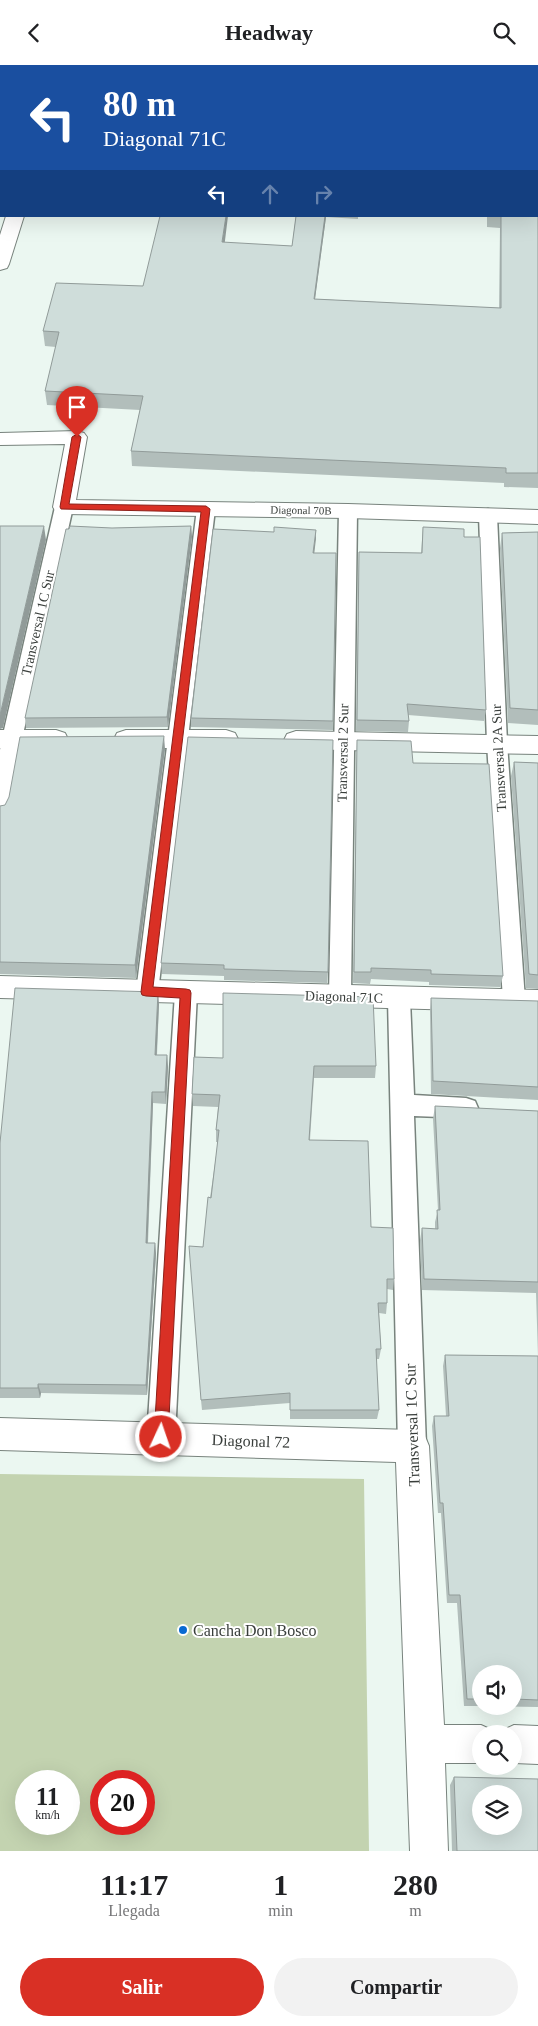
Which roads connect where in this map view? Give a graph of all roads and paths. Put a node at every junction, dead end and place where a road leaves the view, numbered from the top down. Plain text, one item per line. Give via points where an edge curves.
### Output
1 (15, 217) edge
2 (0, 264) edge
3 (0, 439) edge
4 (64, 507) junction
5 (206, 509) junction
6 (348, 511) junction
7 (488, 515) junction
8 (538, 517) edge
9 (178, 738) junction
10 (6, 739) edge
11 (246, 739) edge
12 (275, 740) edge
13 (343, 741) junction
14 (497, 743) junction
15 (538, 745) edge
16 (0, 810) edge
17 (0, 987) edge
18 (146, 992) junction
19 (186, 993) junction
20 (340, 996) junction
21 (399, 999) junction
22 (526, 1001) edge
23 (402, 1105) junction
24 (490, 1109) edge
25 (0, 1433) edge
26 (161, 1437) junction
27 (412, 1446) junction
28 (426, 1743) junction
29 (472, 1744) edge
30 (522, 1745) edge
31 (538, 1745) edge
32 (429, 1851) edge

1 - 2 street
3 - 4 street, Transversal 1C Sur via 77,437
4 - 5 street, Diagonal 70B
4 - 10 lane, Transversal 1C Sur
5 - 6 street, Diagonal 70B
5 - 9 lane
6 - 7 street, Diagonal 70B
6 - 13 lane, Transversal 2 Sur
7 - 8 street, Diagonal 70B
7 - 14 lane, Transversal 2A Sur
9 - 10 street
9 - 11 street
9 - 18 lane
10 - 16 lane, Transversal 1C Sur
12 - 13 street
13 - 14 street
13 - 20 lane, Transversal 2 Sur
14 - 15 street
14 - 22 lane, Transversal 2A Sur
17 - 18 street, Diagonal 71C
18 - 19 street, Diagonal 71C
19 - 20 street, Diagonal 71C
19 - 26 lane
20 - 21 street, Diagonal 71C
21 - 22 street, Diagonal 71C
21 - 23 lane, Transversal 1C Sur
23 - 24 lane
23 - 27 lane, Transversal 1C Sur
25 - 26 street, Diagonal 72
26 - 27 street, Diagonal 72
27 - 28 street, Transversal 1C Sur
28 - 29 street
28 - 32 street, Transversal 1C Sur
30 - 31 street

